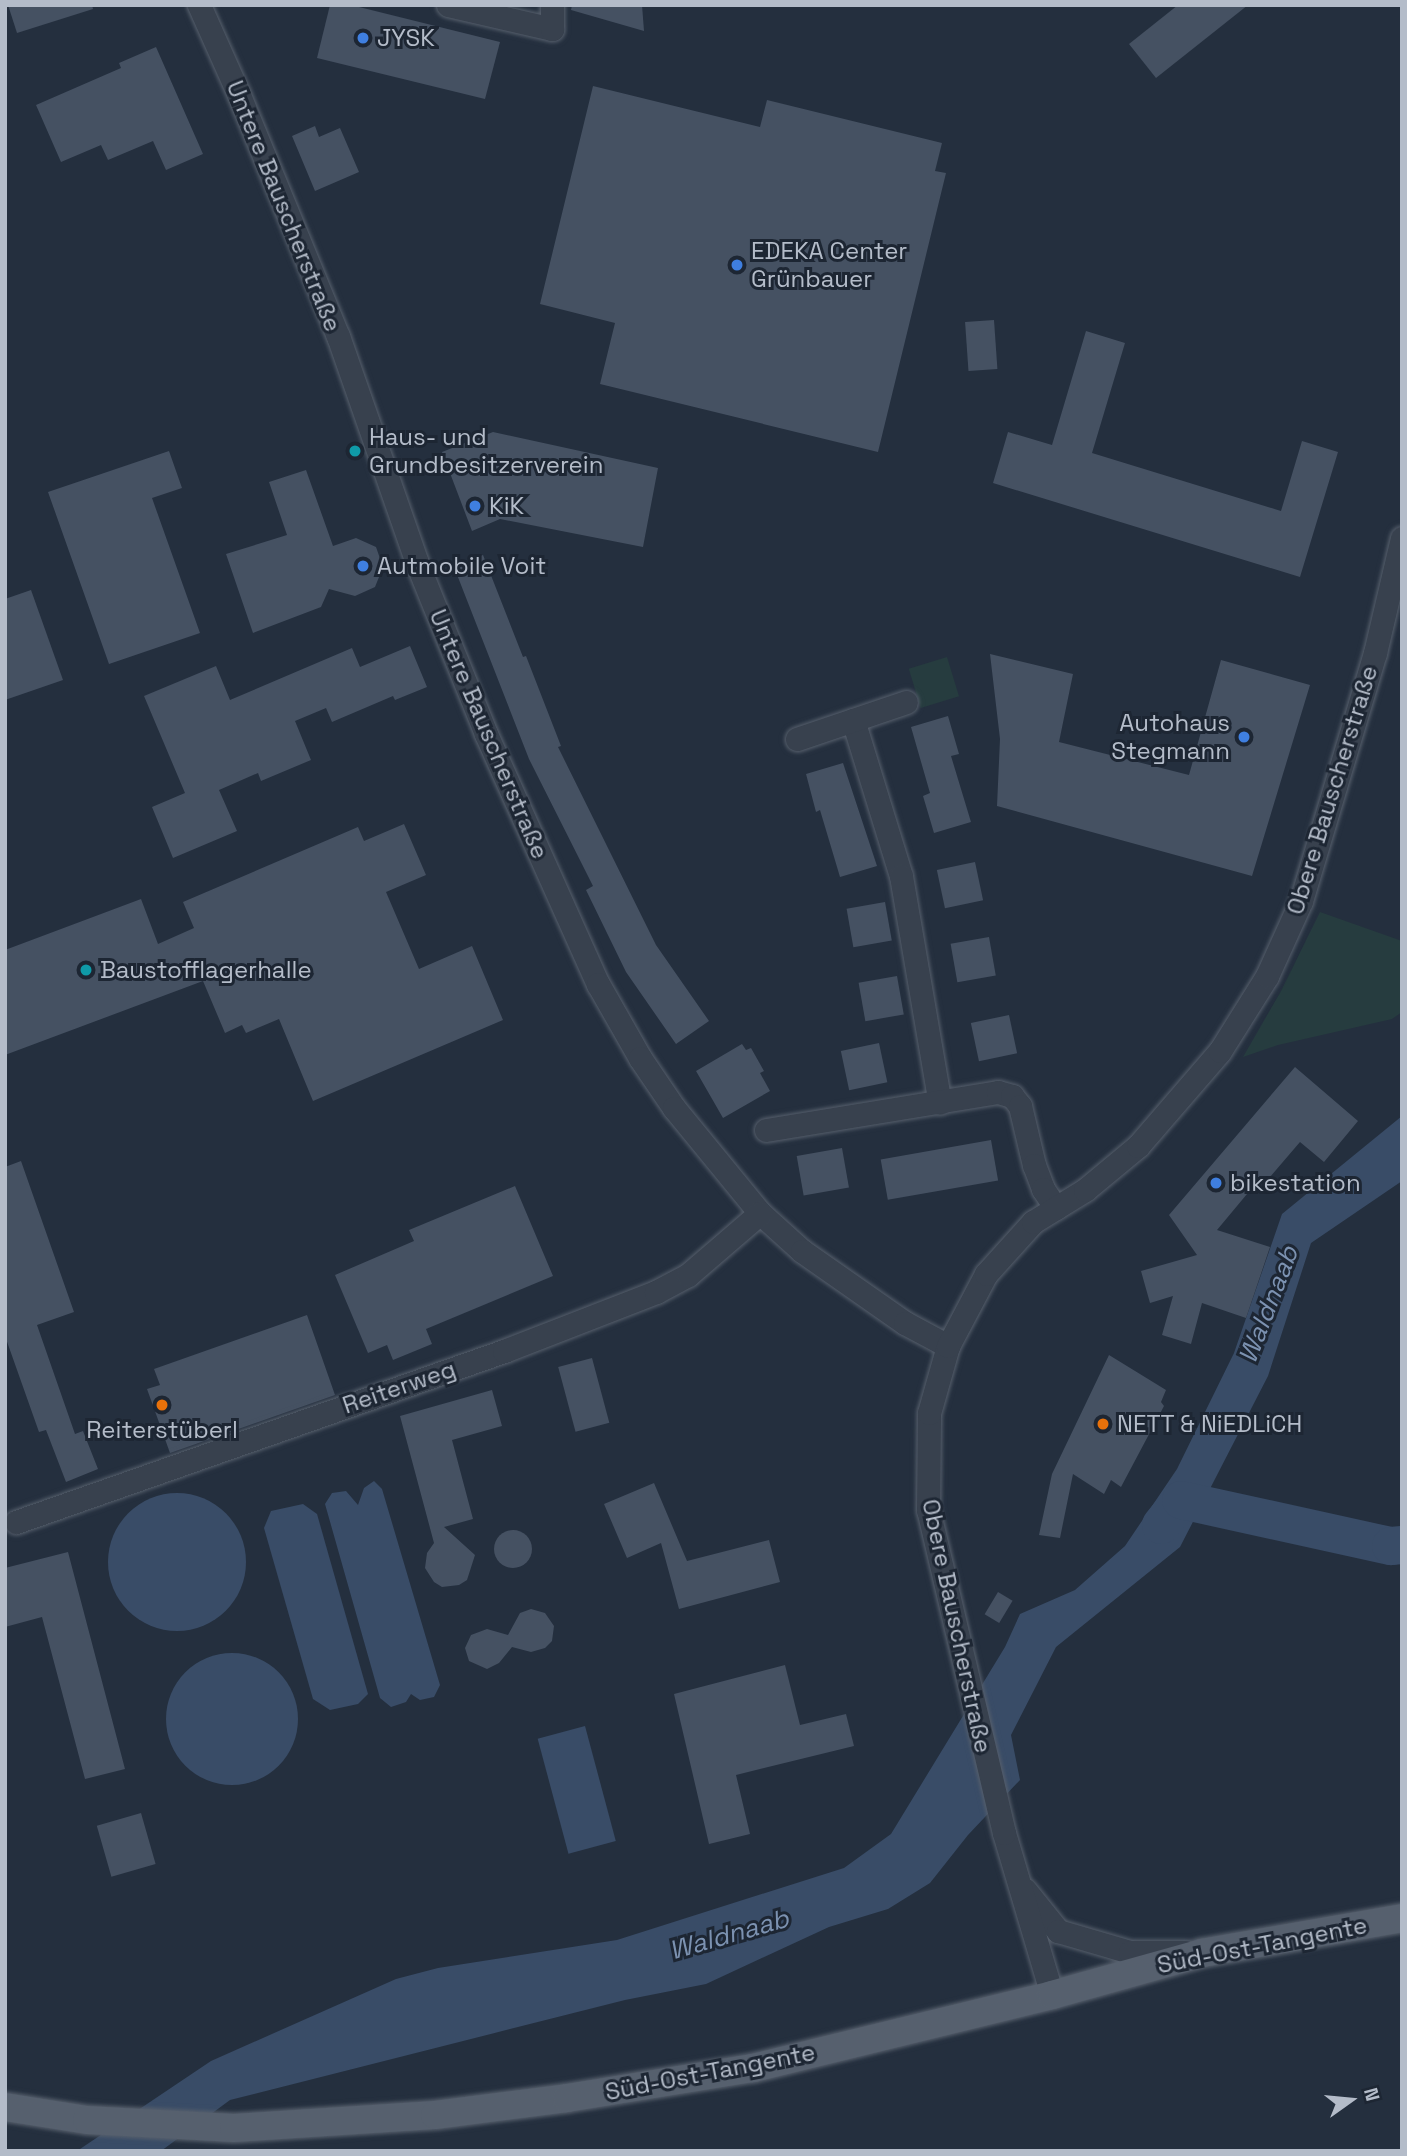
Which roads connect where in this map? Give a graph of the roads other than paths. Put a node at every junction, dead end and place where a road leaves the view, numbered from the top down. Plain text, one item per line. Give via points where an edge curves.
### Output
1 (199, 5) edge
2 (448, 5) edge
3 (552, 5) edge
4 (1402, 538) edge
5 (906, 702) dead end
6 (853, 720) junction
7 (797, 738) dead end
8 (940, 1103) junction
9 (766, 1130) dead end
10 (1056, 1208) junction
11 (760, 1213) junction
12 (948, 1346) junction
13 (16, 1522) dead end
14 (1018, 1882) junction
15 (1402, 1918) edge
16 (1202, 1953) junction
17 (1052, 1995) junction
18 (5, 2107) edge

1 - 11 street, Untere Bauscherstraße via 343,347 417,563 476,710 598,984 674,1108
2 - 3 street via 552,30
4 - 10 street, Obere Bauscherstraße via 1375,653 1301,901 1267,976 1220,1051 1138,1146
5 - 6 street
6 - 7 street
6 - 8 street via 901,876
8 - 9 street
8 - 10 street via 998,1092 1012,1096 1020,1106 1043,1189
10 - 12 street, Obere Bauscherstraße via 1033,1223 986,1274
11 - 12 street, Untere Bauscherstraße via 802,1251 905,1323
11 - 13 street, Reiterweg via 688,1275 656,1292 504,1351
12 - 14 street, Obere Bauscherstraße via 929,1413 927,1498 960,1654
14 - 16 street via 1058,1931 1130,1952
14 - 17 street, Obere Bauscherstraße
15 - 16 main road, Süd-Ost-Tangente
16 - 17 main road, Süd-Ost-Tangente
17 - 18 main road, Süd-Ost-Tangente via 753,2068 435,2115 234,2128 87,2120

